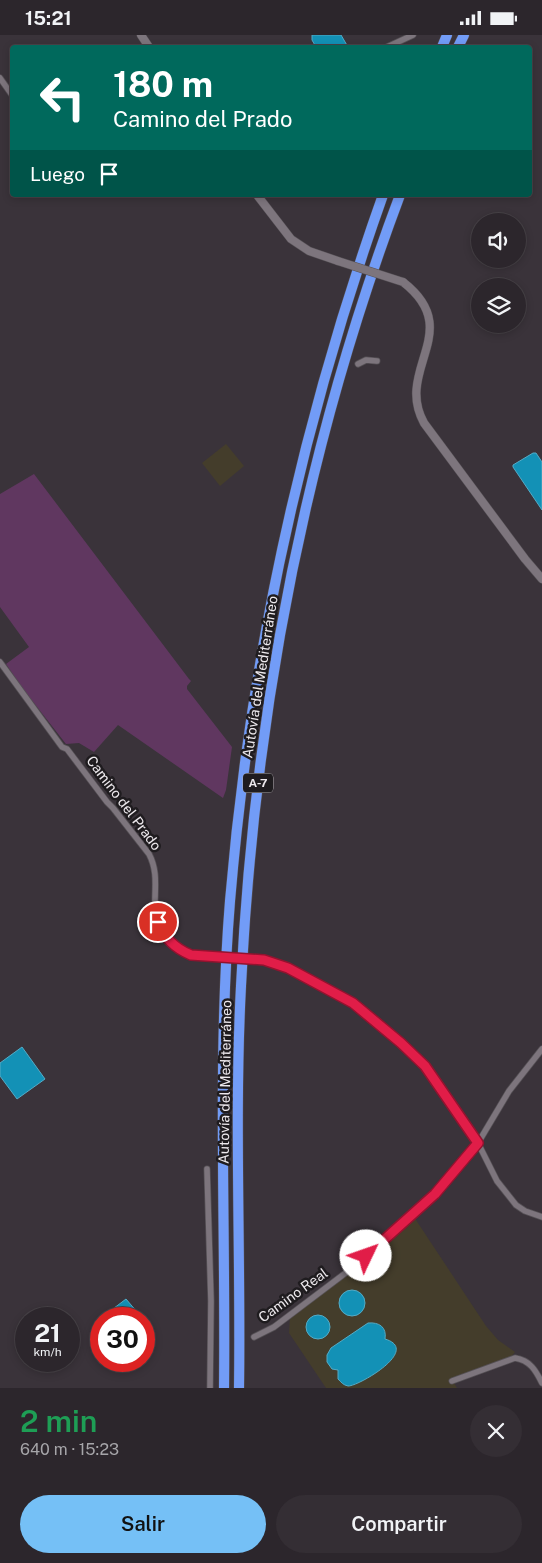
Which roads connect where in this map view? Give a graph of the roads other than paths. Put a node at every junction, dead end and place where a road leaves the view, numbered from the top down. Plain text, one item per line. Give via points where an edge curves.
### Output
1 (413, 35) edge
2 (391, 45) edge
3 (0, 78) edge
4 (10, 92) edge
5 (258, 197) edge
6 (382, 197) edge
7 (399, 197) edge
8 (377, 361) dead end
9 (358, 364) dead end
10 (542, 579) edge
11 (0, 662) edge
12 (542, 1049) edge
13 (478, 1143) junction
14 (207, 1169) dead end
15 (542, 1217) edge
16 (254, 1337) dead end
17 (452, 1381) dead end
18 (542, 1383) edge
19 (210, 1388) edge
20 (224, 1388) edge
21 (239, 1388) edge

1 - 2 street
3 - 4 street
5 - 10 main road, bridge via 290,239 309,251 403,282 423,302 430,327 416,385 418,412 524,559
6 - 20 highway, Autovía del Mediterráneo / A-7 via 331,355 290,509 243,775 230,901 224,1014
7 - 21 highway, Autovía del Mediterráneo / A-7 via 377,257 314,476 287,598 261,753 240,987
8 - 9 street via 366,360
11 - 13 street, Camino del Prado, bridge via 62,747 67,749 149,854 156,875 155,913 171,943 191,955 264,960 288,968 353,1003 425,1066
12 - 13 street, Camino Real via 509,1091
13 - 15 street, Camino del Prado via 497,1181 516,1205
13 - 16 street, Camino Real via 435,1194 364,1259 274,1327
14 - 19 street
17 - 18 street via 516,1358 529,1363

